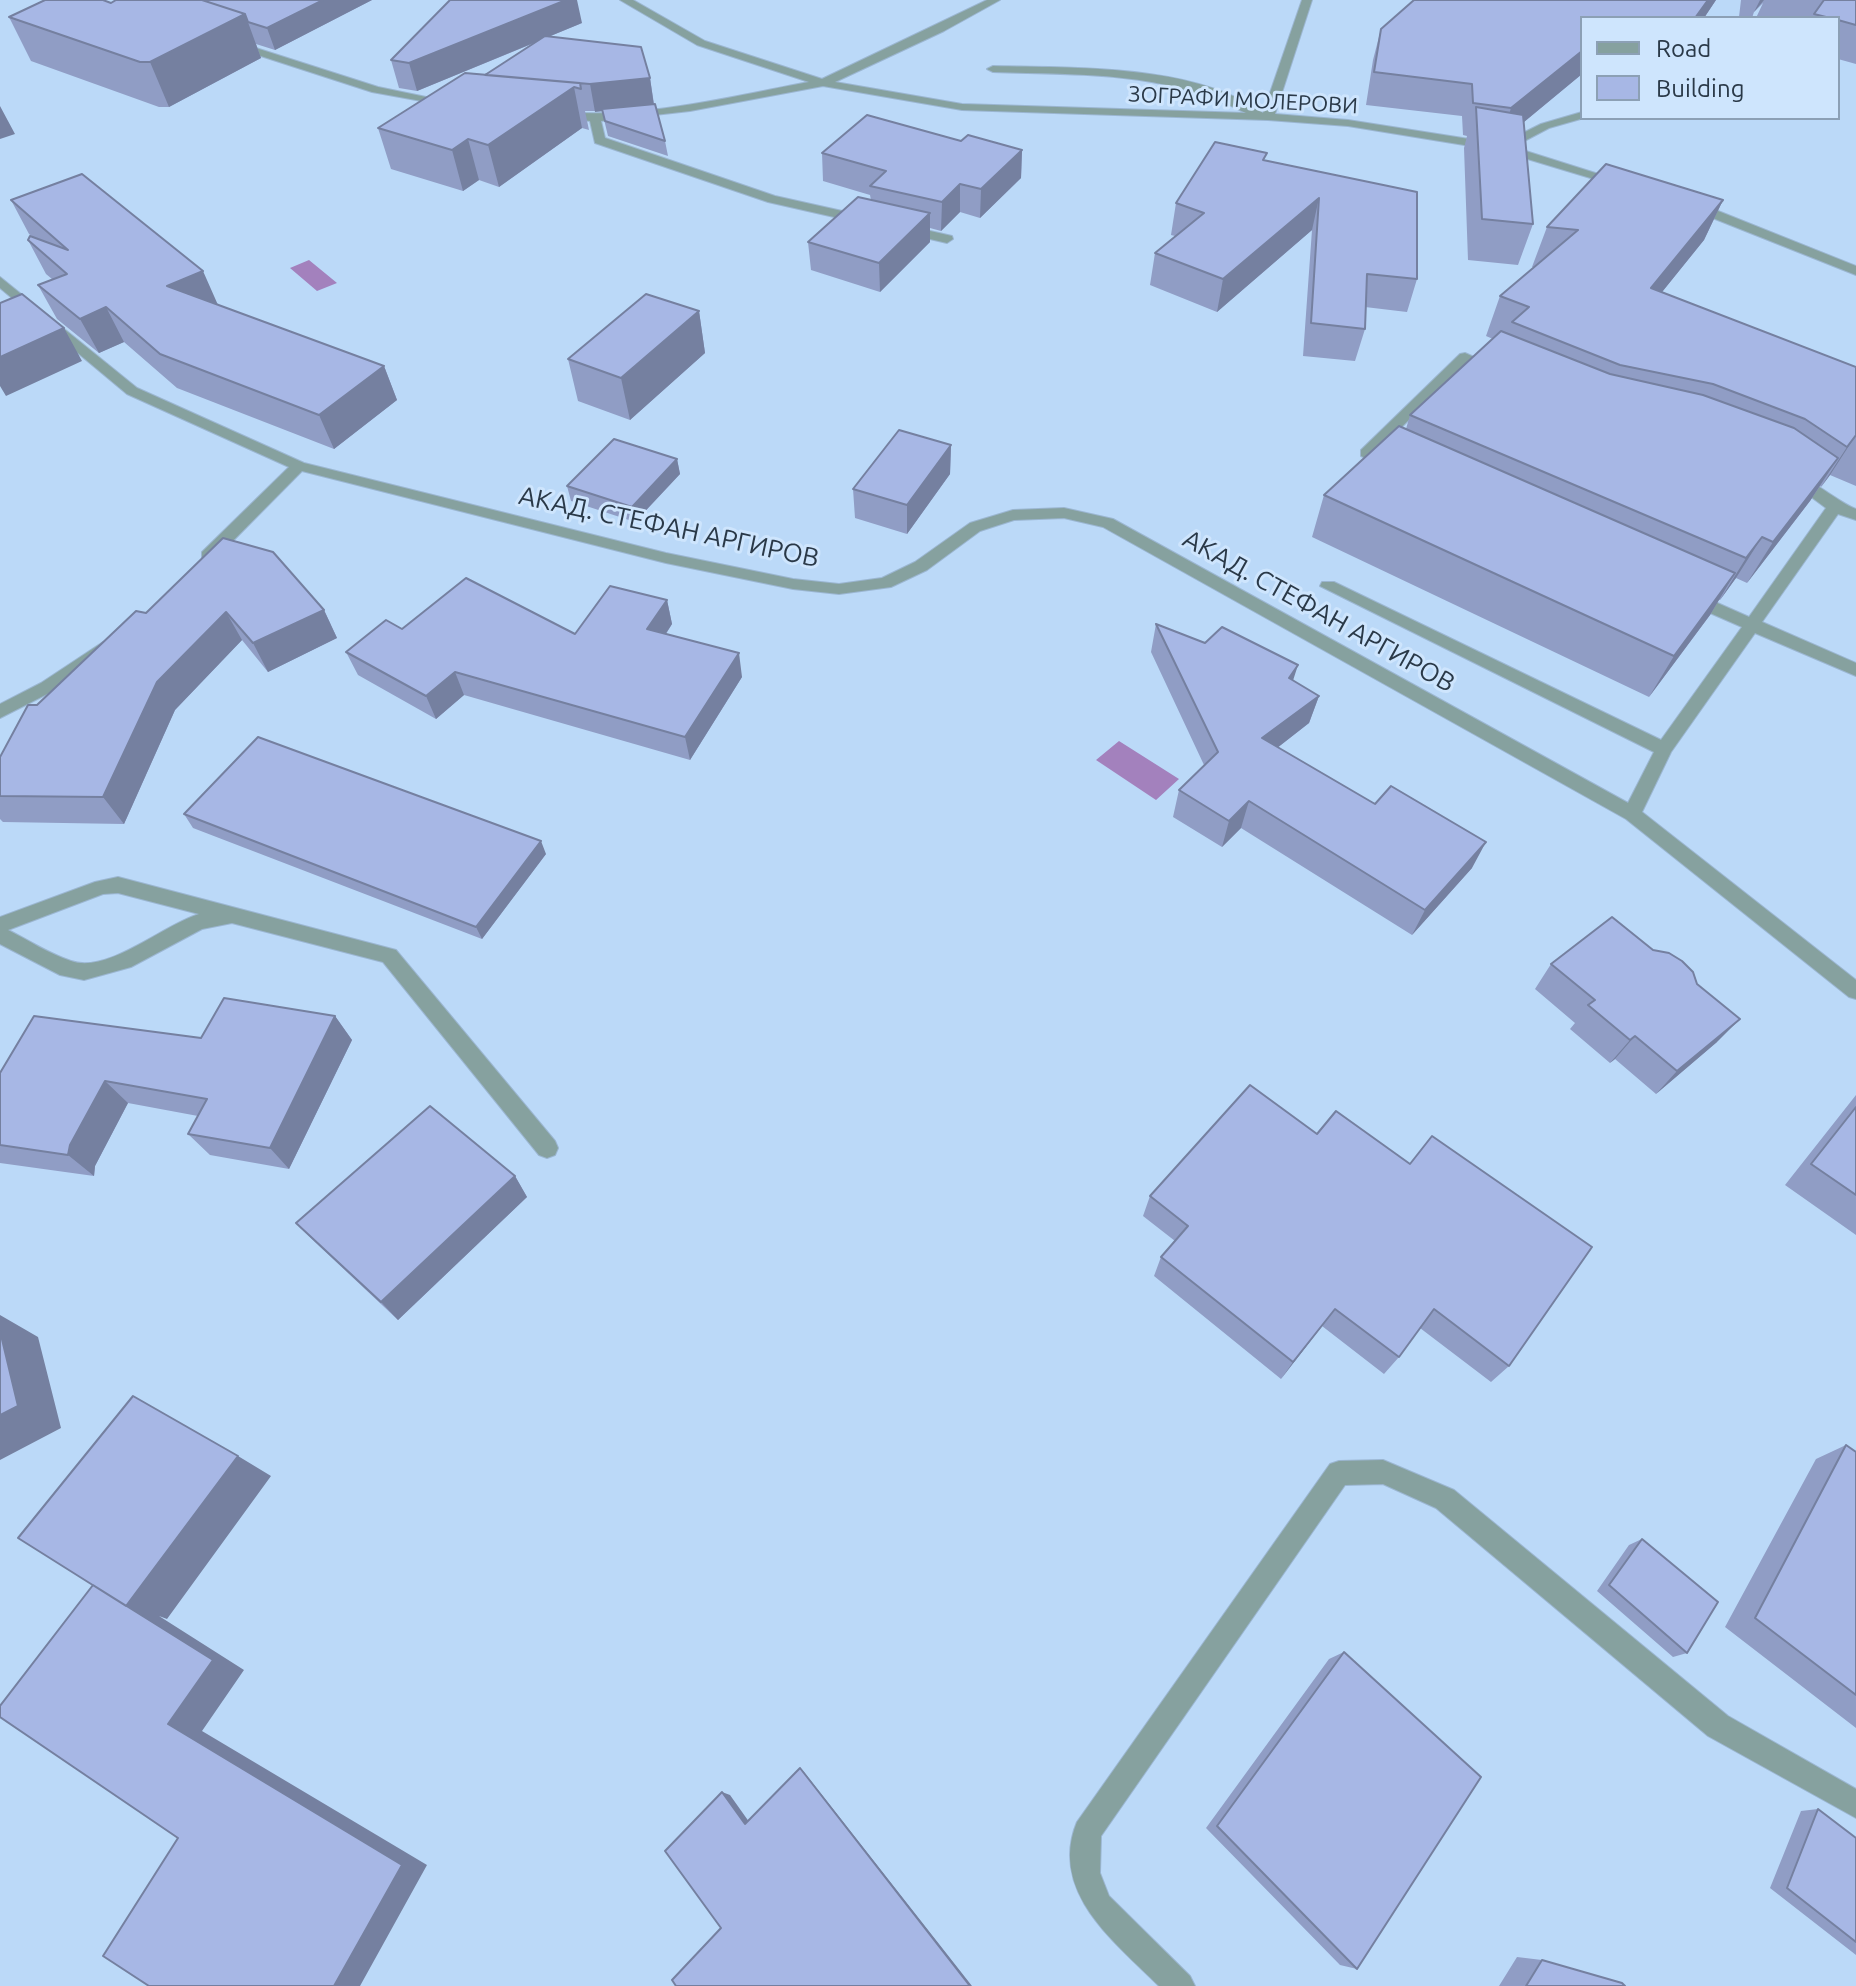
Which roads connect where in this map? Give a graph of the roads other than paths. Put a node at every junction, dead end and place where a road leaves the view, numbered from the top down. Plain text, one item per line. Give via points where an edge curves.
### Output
1 (625, 0) edge
2 (995, 0) edge
3 (1307, 0) edge
4 (217, 38) edge
5 (993, 69) dead end
6 (823, 83) junction
7 (458, 105) edge
8 (549, 114) edge
9 (1580, 116) edge
10 (1267, 117) junction
11 (595, 118) junction
12 (1503, 148) junction
13 (1637, 187) edge
14 (1682, 202) edge
15 (874, 222) edge
16 (889, 226) edge
17 (947, 239) dead end
18 (1856, 271) edge
19 (0, 281) edge
20 (1509, 375) edge
21 (1775, 465) edge
22 (299, 466) junction
23 (1409, 472) edge
24 (1835, 507) junction
25 (1856, 515) edge
26 (201, 563) edge
27 (1328, 586) dead end
28 (1680, 593) edge
29 (1752, 624) junction
30 (121, 635) edge
31 (1856, 670) edge
32 (0, 712) edge
33 (1664, 749) junction
34 (1632, 814) junction
35 (235, 914) junction
36 (0, 925) edge
37 (0, 935) edge
38 (1856, 991) edge
39 (547, 1148) dead end
40 (1856, 1804) edge
41 (1180, 1986) edge

1 - 6 street, ЗОГРАФИ МОЛЕРОВИ via 701,43
2 - 6 street
3 - 10 street
4 - 7 street via 376,90
5 - 10 street via 1132,73 1217,94
6 - 10 street, ЗОГРАФИ МОЛЕРОВИ via 962,107
6 - 11 street via 690,108
8 - 11 street
9 - 12 street
10 - 12 street, ЗОГРАФИ МОЛЕРОВИ via 1348,123
11 - 15 street via 599,140 772,199
12 - 13 street, ЗОГРАФИ МОЛЕРОВИ
14 - 18 street
16 - 17 street
19 - 22 street, АКАД. СТЕФАН АРГИРОВ via 132,391
20 - 23 street via 1465,357 1366,453
21 - 24 street
22 - 26 street
22 - 34 street, АКАД. СТЕФАН АРГИРОВ via 666,558 839,589 885,583 921,566 975,527 1013,515 1064,513 1108,523
24 - 25 street
24 - 29 street
27 - 33 street
28 - 29 street
29 - 31 street
29 - 33 street
30 - 32 street via 47,687
33 - 34 street
34 - 38 street, АКАД. СТЕФАН АРГИРОВ
35 - 36 street via 118,885
35 - 37 street via 198,922 124,961 84,972 67,969
35 - 39 street via 389,956
40 - 41 street via 1718,1726 1445,1499 1383,1472 1339,1473 1087,1832 1086,1873 1099,1906

